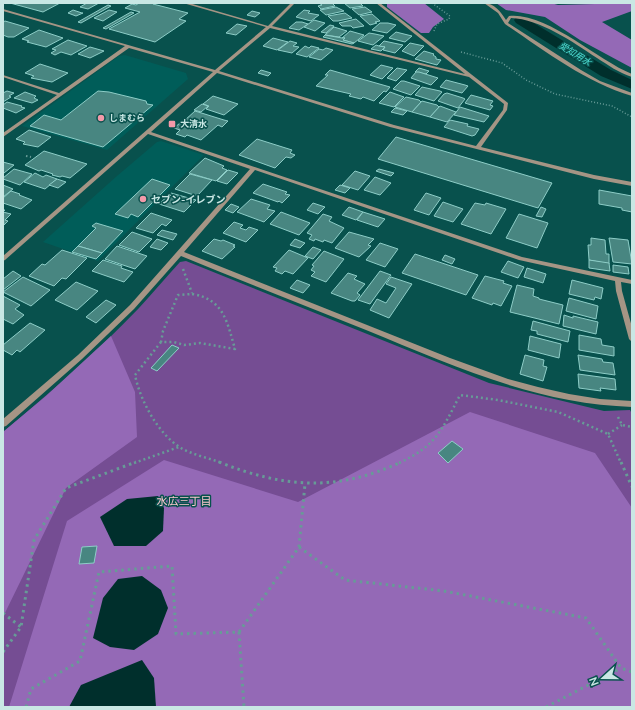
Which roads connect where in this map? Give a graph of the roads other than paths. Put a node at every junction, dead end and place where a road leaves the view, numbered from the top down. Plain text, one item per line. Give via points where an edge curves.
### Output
1 (186, 3) edge
2 (293, 3) edge
3 (378, 3) edge
4 (486, 3) edge
5 (3, 10) edge
6 (506, 23) junction
7 (269, 27) junction
8 (128, 46) junction
9 (215, 72) junction
10 (3, 76) edge
11 (469, 76) junction
12 (632, 76) edge
13 (59, 94) junction
14 (632, 95) edge
15 (147, 132) junction
16 (3, 135) edge
17 (478, 147) junction
18 (254, 168) junction
19 (632, 184) edge
20 (180, 253) junction
21 (3, 259) edge
22 (618, 280) junction
23 (632, 282) edge
24 (632, 339) edge
25 (632, 404) edge
26 (3, 424) edge

1 - 7 street
2 - 7 street
3 - 11 street
4 - 6 street via 499,12
5 - 8 street
6 - 12 street via 510,17 518,16 541,24
6 - 14 street via 598,82
7 - 9 street
7 - 11 street
8 - 9 street
8 - 13 street
9 - 15 street
9 - 17 street via 392,126
10 - 13 street
11 - 17 street via 506,104 505,110
13 - 16 street
15 - 18 street
15 - 21 street
17 - 19 street via 594,177
18 - 20 street
18 - 22 street via 521,259
20 - 25 street via 455,363 529,388 611,404
20 - 26 street via 132,307 80,357
22 - 23 street
22 - 24 street

